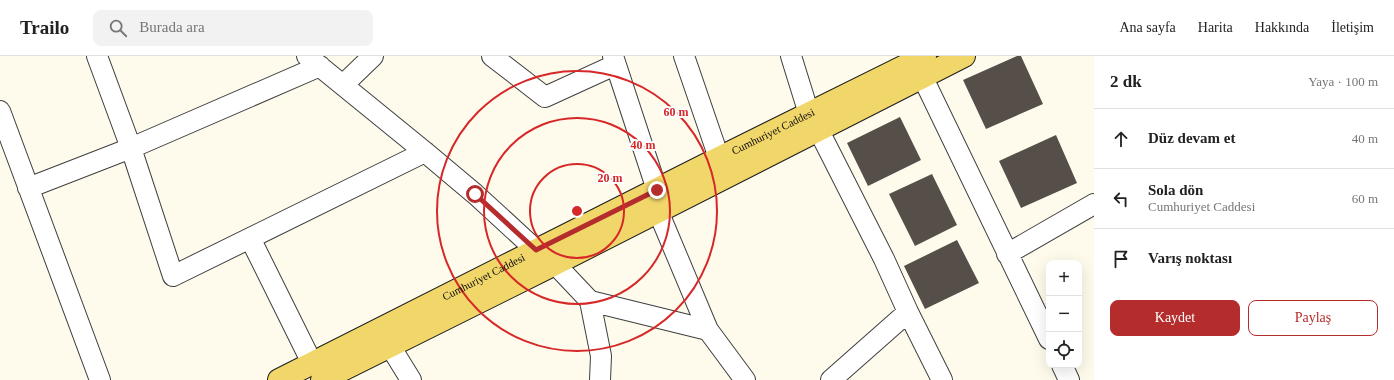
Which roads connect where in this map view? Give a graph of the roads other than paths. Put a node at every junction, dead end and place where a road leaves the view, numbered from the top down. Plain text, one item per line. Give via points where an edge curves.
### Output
1 (97, 56) edge
2 (373, 56) edge
3 (492, 56) edge
4 (684, 56) edge
5 (791, 56) edge
6 (964, 56) edge
7 (313, 61) edge
8 (614, 61) edge
9 (924, 66) edge
10 (343, 85) junction
11 (0, 111) edge
12 (814, 122) junction
13 (4, 134) edge
14 (131, 148) junction
15 (425, 152) junction
16 (719, 158) junction
17 (28, 188) junction
18 (658, 201) junction
19 (1094, 204) edge
20 (250, 238) junction
21 (536, 250) junction
22 (1007, 254) junction
23 (555, 264) junction
24 (590, 301) junction
25 (908, 312) junction
26 (708, 330) junction
27 (1046, 333) edge
28 (390, 346) junction
29 (1063, 368) edge
30 (317, 372) edge
31 (100, 380) edge
32 (279, 380) edge
33 (411, 380) edge
34 (600, 380) edge
35 (745, 380) edge
36 (831, 380) edge
37 (942, 380) edge
38 (1069, 380) edge

1 - 14 street
2 - 10 street
3 - 8 street via 545,97
4 - 16 street
5 - 12 street
6 - 9 main road, Cumhuriyet Caddesi
7 - 10 street
7 - 14 street
8 - 18 street
9 - 12 main road, Cumhuriyet Caddesi
9 - 22 street
10 - 15 street
11 - 13 street
12 - 16 main road, Cumhuriyet Caddesi
12 - 18 main road, Cumhuriyet Caddesi
12 - 25 street
13 - 17 street
14 - 17 street
14 - 20 street via 174,276
15 - 20 street
15 - 21 street
16 - 18 main road, Cumhuriyet Caddesi
17 - 31 street
18 - 21 main road, Cumhuriyet Caddesi
18 - 23 main road, Cumhuriyet Caddesi
18 - 26 street
19 - 22 street
20 - 30 street
21 - 30 main road, Cumhuriyet Caddesi
22 - 27 street
23 - 24 street
23 - 28 main road, Cumhuriyet Caddesi
24 - 26 street
24 - 34 street via 601,356
25 - 36 street
25 - 37 street
26 - 35 street
28 - 30 main road, Cumhuriyet Caddesi
28 - 33 street
29 - 38 street
30 - 32 main road, Cumhuriyet Caddesi

